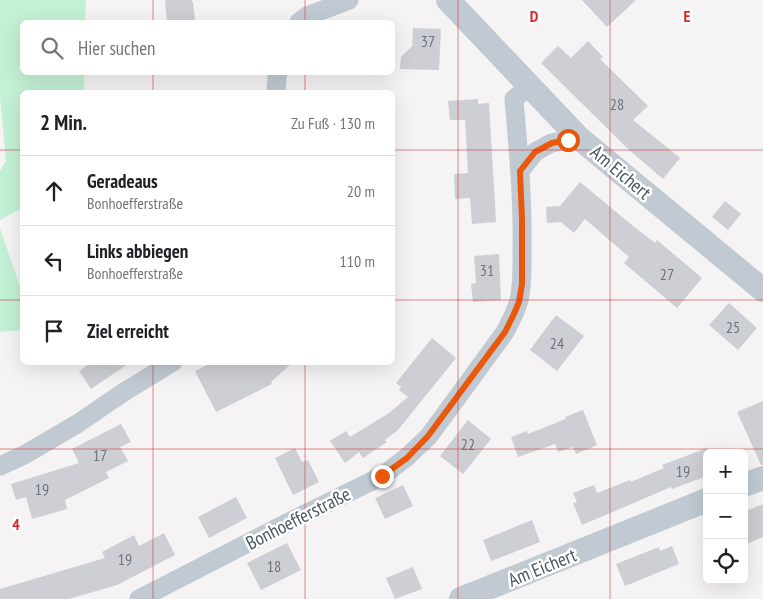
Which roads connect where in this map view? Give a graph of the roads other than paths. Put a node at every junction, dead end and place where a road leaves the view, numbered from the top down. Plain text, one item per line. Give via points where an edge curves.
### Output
1 (349, 0) edge
2 (448, 0) edge
3 (301, 20) edge
4 (278, 75) edge
5 (530, 85) junction
6 (276, 90) edge
7 (579, 138) junction
8 (520, 171) junction
9 (763, 290) edge
10 (168, 365) edge
11 (0, 466) edge
12 (763, 478) edge
13 (748, 484) edge
14 (703, 502) edge
15 (139, 599) edge
16 (461, 599) edge

1 - 3 street
2 - 5 street, Am Eichert
4 - 6 street
5 - 7 street, Am Eichert
5 - 8 street, Bonhoefferstraße via 514,99
7 - 8 street via 552,143 535,152
7 - 9 street, Am Eichert
8 - 15 street, Bonhoefferstraße via 522,284 519,302 505,332 428,436 407,458 382,476
10 - 11 street via 77,424
12 - 13 street
14 - 16 street, Am Eichert

